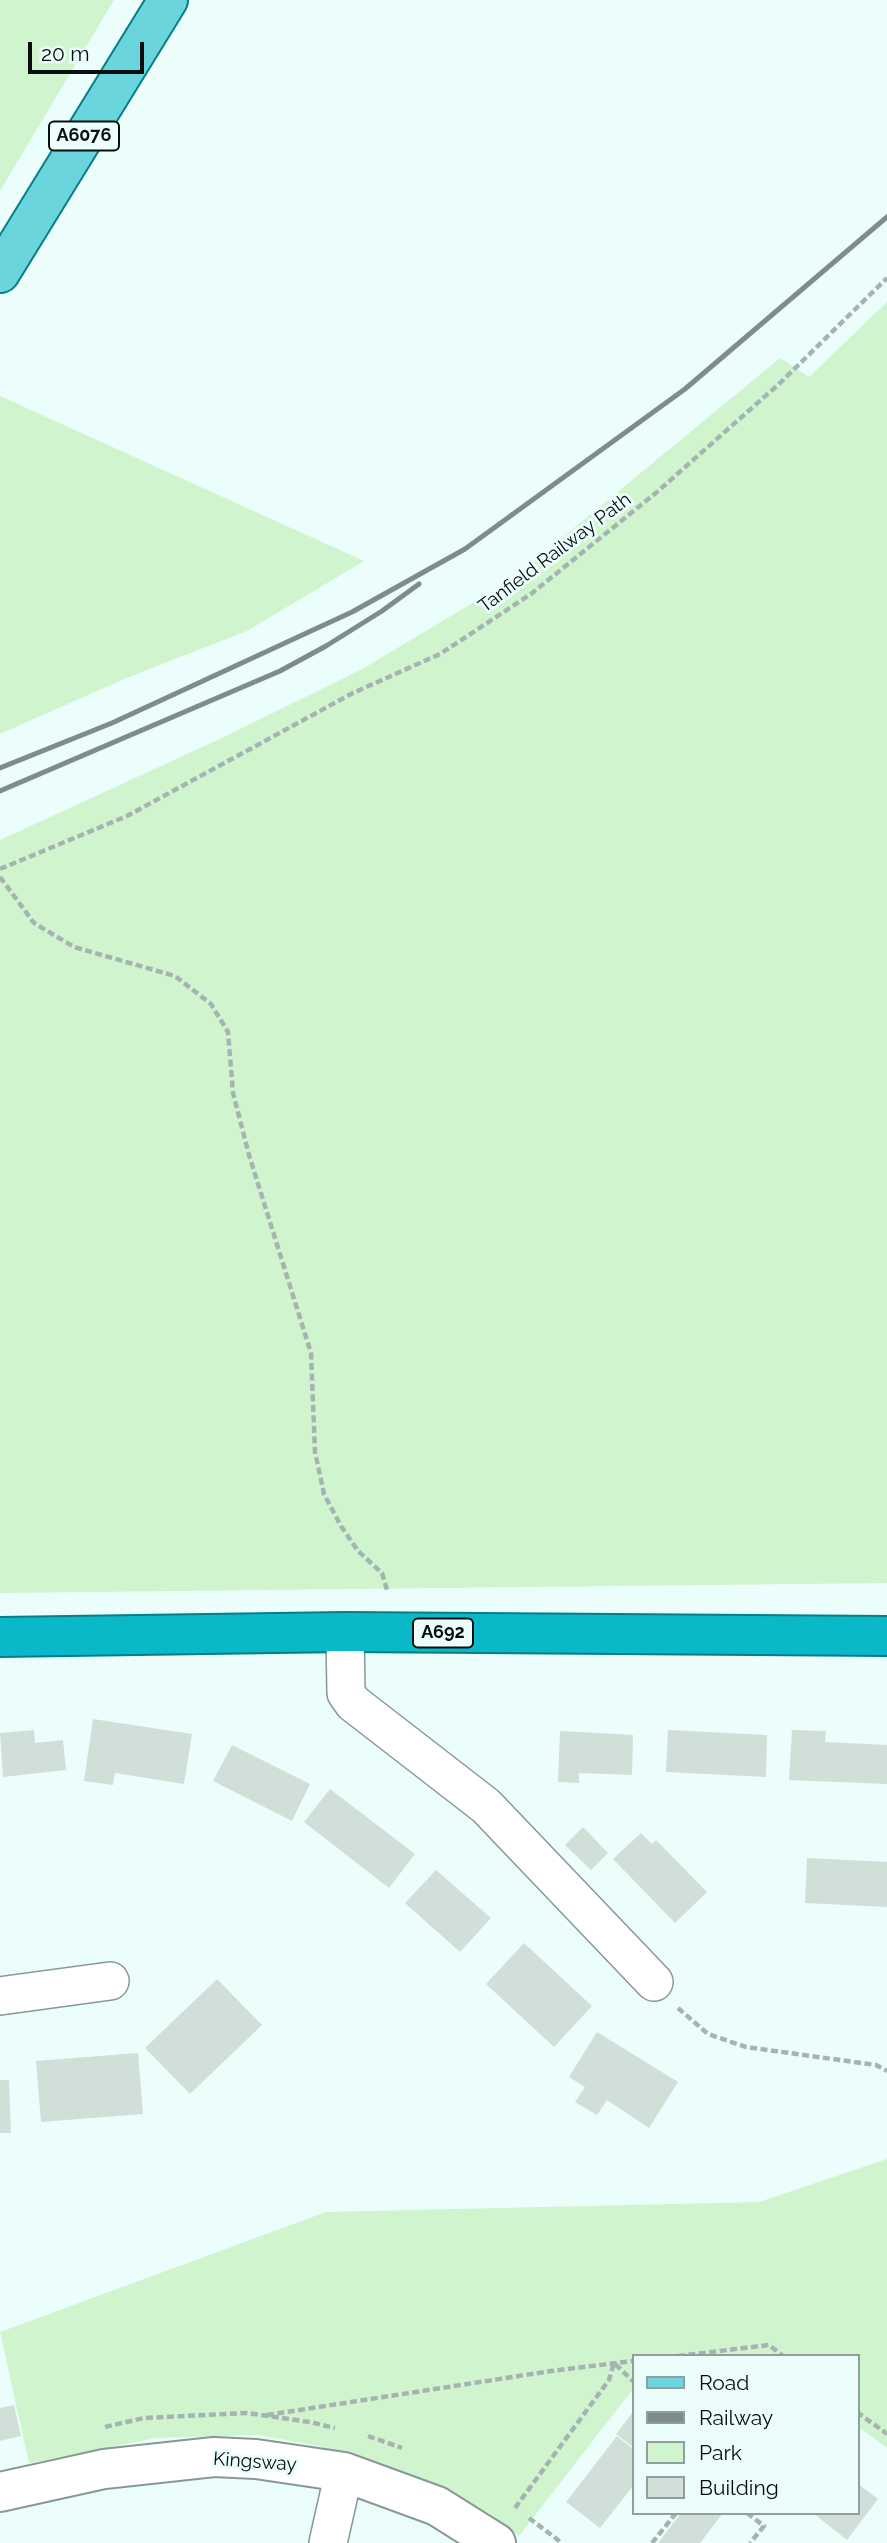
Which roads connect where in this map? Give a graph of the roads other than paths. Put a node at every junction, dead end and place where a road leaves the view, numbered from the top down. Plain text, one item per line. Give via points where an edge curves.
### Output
1 (167, 0) edge
2 (0, 272) edge
3 (345, 1632) junction
4 (887, 1636) edge
5 (0, 1637) edge
6 (110, 1981) dead end
7 (654, 1982) road end
8 (0, 1996) edge
9 (344, 2472) junction
10 (0, 2492) edge
11 (328, 2543) edge
12 (496, 2543) edge

1 - 2 main road, A6076
3 - 4 highway, A692
3 - 5 highway, A692
3 - 7 street via 346,1693 353,1703 486,1806
6 - 8 street
9 - 10 street, Kingsway via 214,2457 104,2469
9 - 11 street
9 - 12 street, Kingsway via 437,2506

